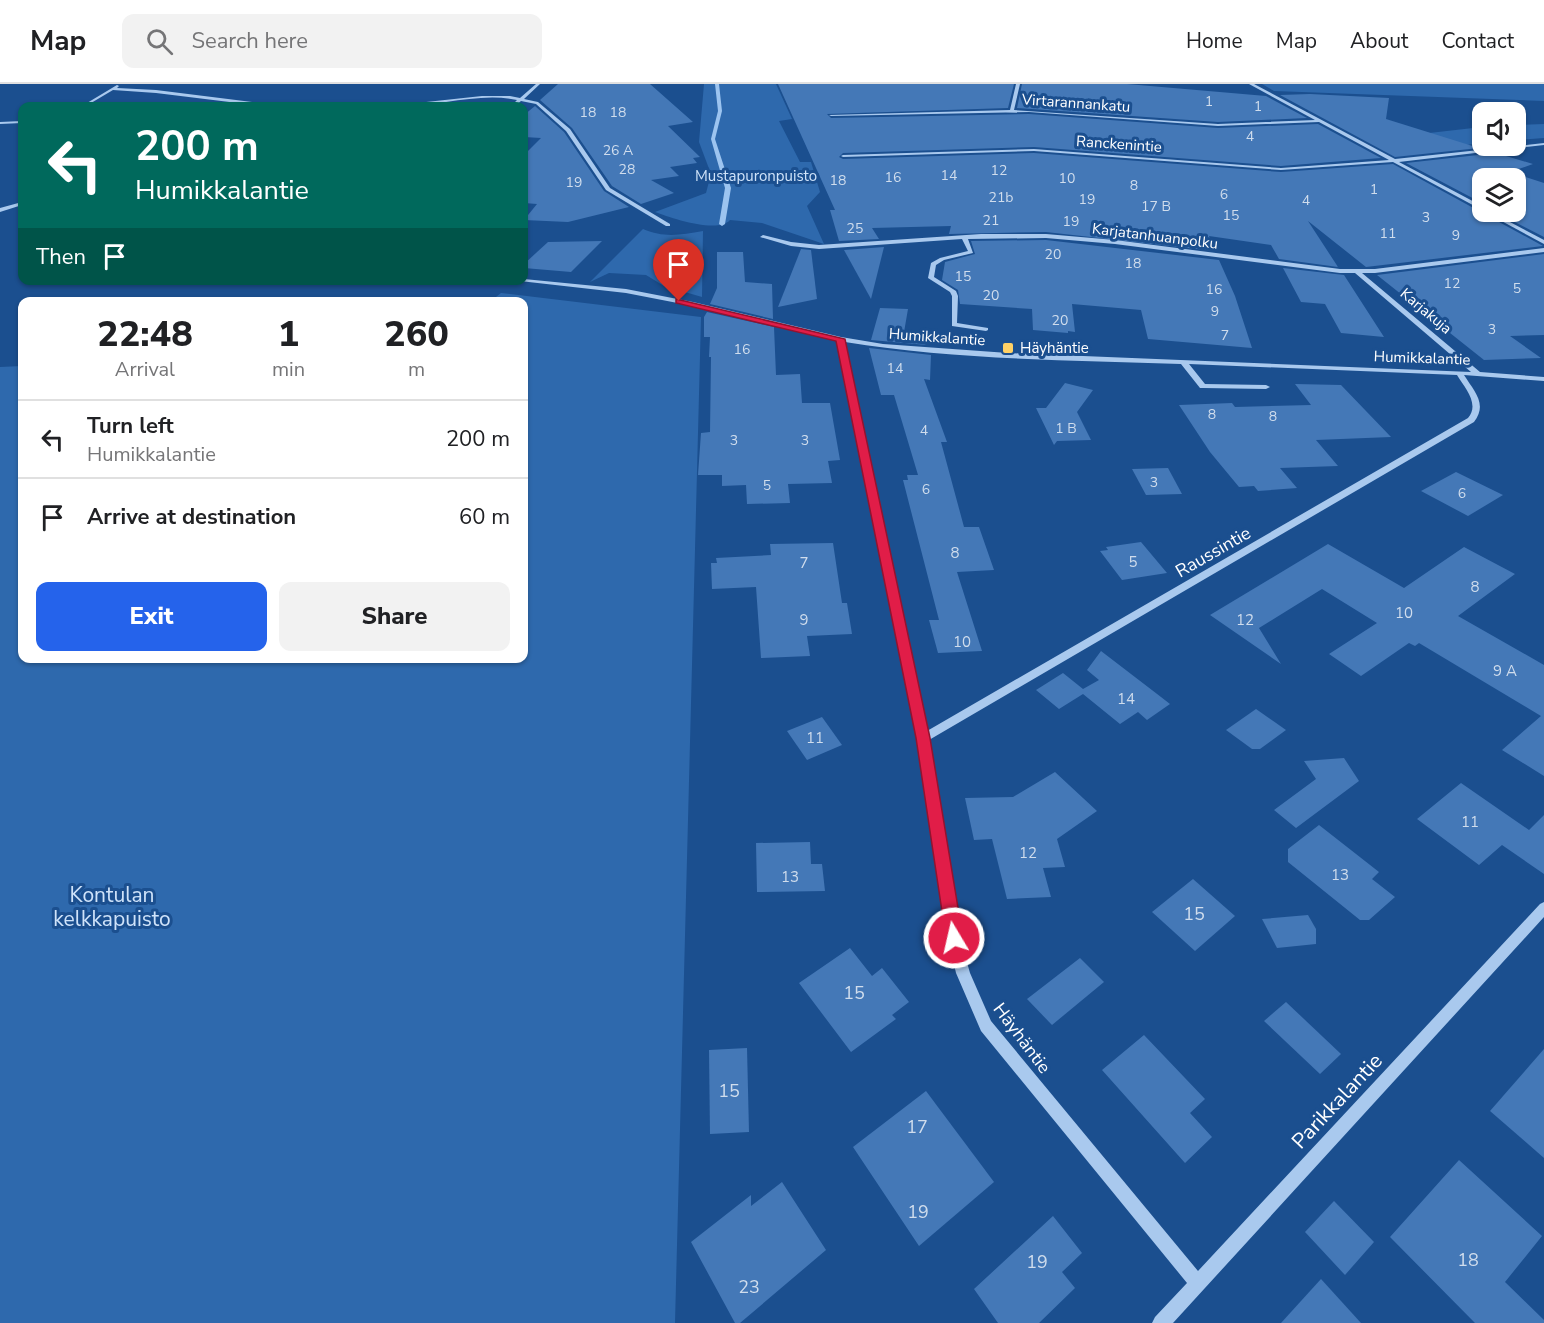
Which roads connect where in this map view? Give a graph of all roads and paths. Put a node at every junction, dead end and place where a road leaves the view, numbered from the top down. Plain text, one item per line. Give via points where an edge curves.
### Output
1 (118, 84) edge
2 (538, 84) edge
3 (1018, 84) edge
4 (1251, 84) edge
5 (114, 89) junction
6 (522, 99) junction
7 (91, 102) edge
8 (233, 102) edge
9 (431, 102) edge
10 (518, 102) edge
11 (1012, 111) junction
12 (831, 115) dead end
13 (1318, 121) junction
14 (18, 122) edge
15 (0, 123) edge
16 (1544, 144) edge
17 (843, 156) dead end
18 (1394, 161) junction
19 (1472, 203) edge
20 (18, 205) edge
21 (0, 210) edge
22 (1507, 222) edge
23 (668, 225) dead end
24 (763, 237) dead end
25 (964, 237) junction
26 (1544, 242) edge
27 (1544, 250) edge
28 (1356, 271) junction
29 (528, 281) edge
30 (986, 329) dead end
31 (840, 339) junction
32 (1184, 362) junction
33 (1460, 373) junction
34 (1478, 374) junction
35 (1544, 379) edge
36 (1266, 387) dead end
37 (923, 738) junction
38 (1544, 908) edge
39 (1198, 1284) junction
40 (1161, 1323) edge

1 - 5 street
2 - 6 street
3 - 11 street
4 - 13 street
5 - 7 street
5 - 8 street
6 - 9 street via 482,97
6 - 10 street
6 - 23 street via 537,103 561,122 614,194
11 - 12 street, Virtarannankatu
11 - 13 street, Virtarannankatu via 1230,126
13 - 18 street
14 - 15 street
16 - 18 street, Ranckenintie
17 - 18 street, Ranckenintie via 1034,150 1281,169
18 - 19 street
20 - 21 street
22 - 26 street
24 - 25 street, Karjatanhuanpolku via 819,248
25 - 28 street, Karjatanhuanpolku via 1046,236
25 - 30 street via 970,252 933,264 931,278 953,291 954,325
27 - 28 street, Karjatanhuanpolku
28 - 34 street, Karjakuja
29 - 31 street, Humikkalantie via 626,291 693,303
31 - 32 street, Humikkalantie via 965,353
31 - 37 street, Häyhäntie
32 - 33 street, Humikkalantie
32 - 36 street via 1203,386
33 - 34 street, Humikkalantie
33 - 37 street, Raussintie via 1476,400 1472,420
34 - 35 street, Humikkalantie
37 - 39 street, Häyhäntie via 954,938 963,973 986,1026
38 - 39 street, Parikkalantie
39 - 40 street, Parikkalantie

